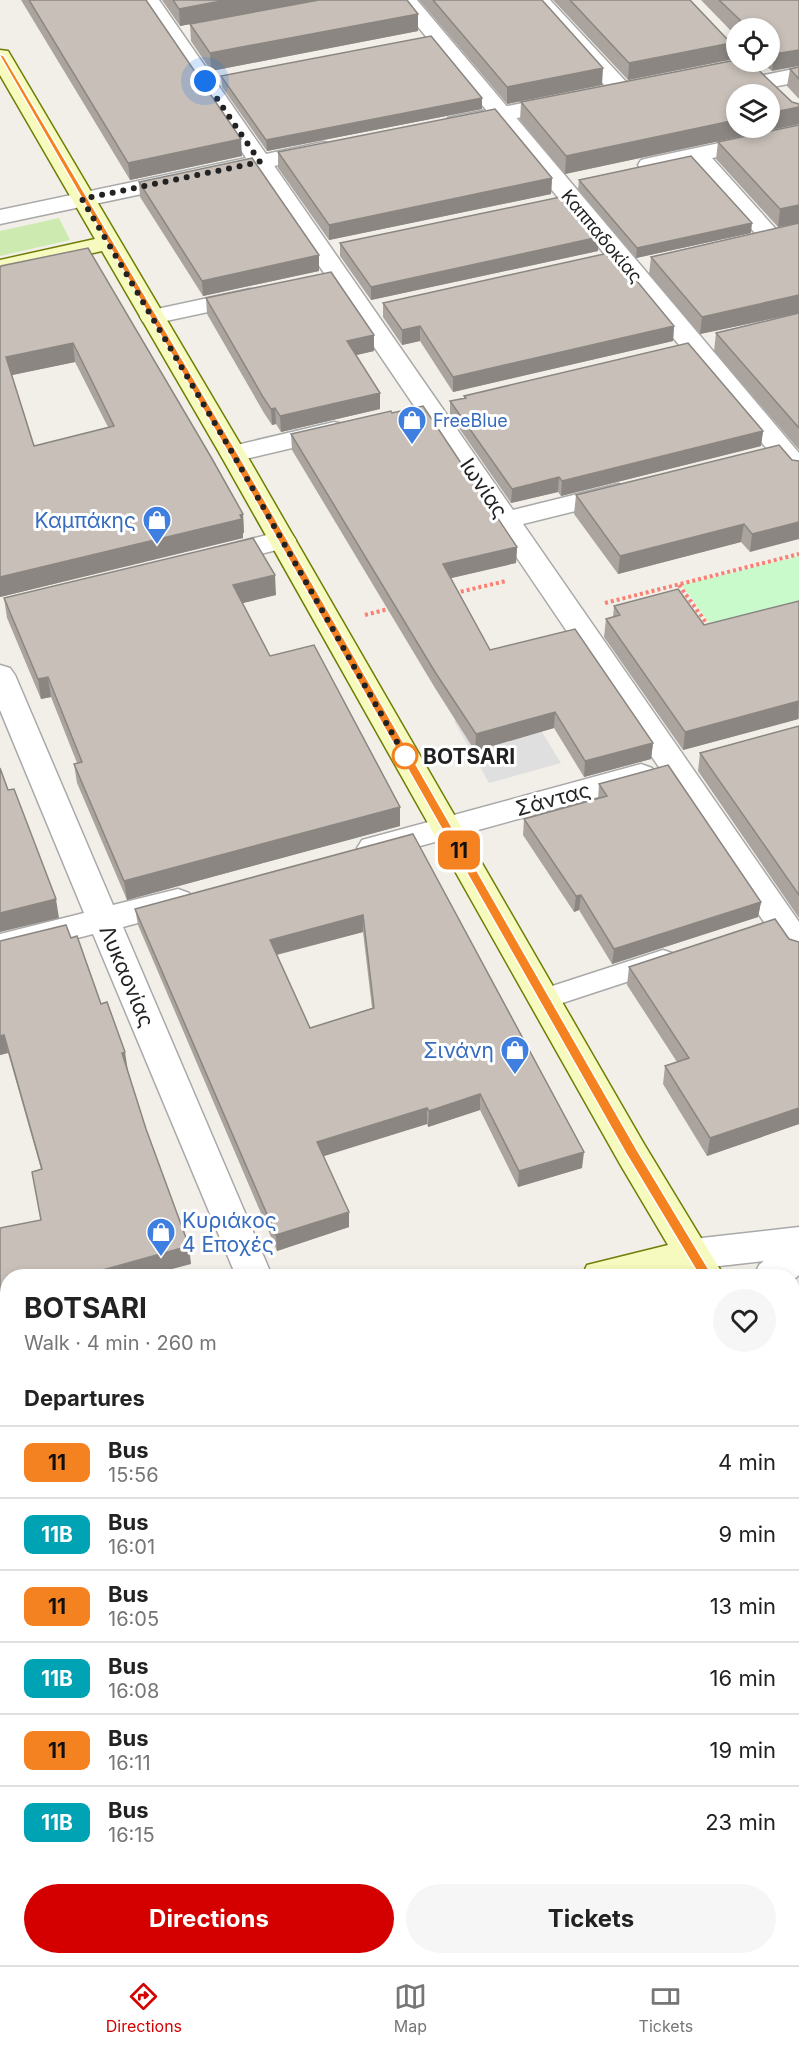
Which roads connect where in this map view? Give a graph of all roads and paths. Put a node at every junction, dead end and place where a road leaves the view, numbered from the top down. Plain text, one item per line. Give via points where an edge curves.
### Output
1 (149, 0) edge
2 (406, 0) edge
3 (539, 0) edge
4 (0, 56) edge
5 (758, 72) edge
6 (799, 75) edge
7 (767, 81) junction
8 (645, 86) edge
9 (603, 94) junction
10 (783, 97) edge
11 (501, 114) junction
12 (432, 128) edge
13 (799, 133) edge
14 (341, 146) edge
15 (697, 155) junction
16 (260, 162) junction
17 (628, 169) edge
18 (82, 199) junction
19 (0, 217) edge
20 (770, 238) edge
21 (108, 243) junction
22 (0, 267) edge
23 (268, 292) edge
24 (152, 317) junction
25 (360, 424) edge
26 (233, 454) junction
27 (781, 459) edge
28 (644, 485) edge
29 (506, 520) junction
30 (282, 540) junction
31 (799, 554) edge
32 (192, 562) edge
33 (542, 572) junction
34 (679, 585) junction
35 (453, 594) edge
36 (397, 607) edge
37 (569, 612) junction
38 (330, 623) junction
39 (714, 634) edge
40 (0, 675) edge
41 (686, 762) junction
42 (446, 828) junction
43 (344, 856) edge
44 (206, 893) edge
45 (104, 921) junction
46 (0, 946) edge
47 (799, 947) edge
48 (691, 951) edge
49 (544, 999) junction
50 (799, 1242) edge
51 (799, 1253) edge
52 (699, 1265) edge
53 (251, 1269) edge
54 (663, 1269) edge
55 (780, 1269) edge

1 - 16 street, Ιωνίας via 184,33 216,78
2 - 11 street, Καππαδοκίας via 425,39
3 - 9 street
4 - 18 main road
5 - 7 street
6 - 7 street
7 - 10 street
8 - 9 street
9 - 11 street
11 - 12 street
11 - 27 street, Καππαδοκίας
13 - 15 street
14 - 16 street
15 - 17 street
15 - 20 street
16 - 18 street
16 - 29 street, Ιωνίας via 333,249 327,279 375,309 429,408
18 - 19 street
18 - 21 main road
21 - 22 main road
21 - 24 main road
23 - 24 street
24 - 26 main road
25 - 26 street
26 - 30 main road
28 - 29 street
29 - 33 street, Ιωνίας
30 - 32 street
30 - 38 main road
31 - 34 path
33 - 35 path
33 - 37 street, Ιωνίας
34 - 37 path
34 - 39 path
36 - 38 path
37 - 41 street, Ιωνίας
38 - 42 main road
40 - 45 street, Λυκαονίας
41 - 42 street, Σάντας
41 - 47 street, Ιωνίας via 770,925
42 - 43 street, Σάντας
42 - 49 main road
44 - 45 street
45 - 46 street
45 - 53 street, Λυκαονίας
48 - 49 street
49 - 52 main road
50 - 52 street
51 - 55 street
52 - 54 main road

